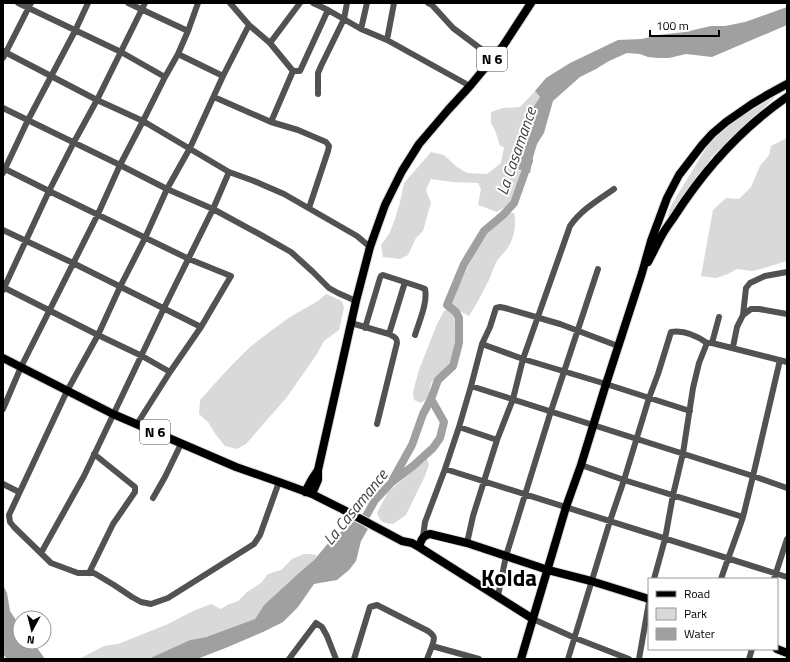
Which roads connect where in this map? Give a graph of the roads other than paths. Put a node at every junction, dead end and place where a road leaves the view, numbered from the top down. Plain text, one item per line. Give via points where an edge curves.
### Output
1 (18, 3) edge
2 (88, 3) edge
3 (128, 3) edge
4 (198, 3) edge
5 (230, 3) edge
6 (300, 3) edge
7 (313, 3) edge
8 (347, 3) edge
9 (367, 3) edge
10 (394, 3) edge
11 (428, 3) edge
12 (531, 3) edge
13 (30, 6) edge
14 (144, 6) edge
15 (328, 10) junction
16 (344, 19) junction
17 (249, 25) junction
18 (361, 29) junction
19 (74, 31) junction
20 (188, 31) junction
21 (387, 40) junction
22 (270, 43) junction
23 (121, 52) junction
24 (4, 54) edge
25 (178, 54) junction
26 (493, 58) junction
27 (294, 71) junction
28 (51, 76) junction
29 (223, 76) junction
30 (165, 77) junction
31 (787, 84) edge
32 (470, 86) junction
33 (318, 94) dead end
34 (787, 97) edge
35 (214, 98) junction
36 (97, 100) junction
37 (3, 108) edge
38 (28, 120) junction
39 (143, 121) junction
40 (271, 122) junction
41 (74, 142) junction
42 (190, 148) junction
43 (120, 165) junction
44 (4, 170) edge
45 (229, 172) junction
46 (166, 189) junction
47 (614, 189) dead end
48 (49, 191) junction
49 (309, 208) junction
50 (213, 209) junction
51 (98, 214) junction
52 (3, 230) edge
53 (145, 238) junction
54 (26, 242) junction
55 (370, 247) junction
56 (189, 259) junction
57 (73, 263) junction
58 (598, 269) dead end
59 (787, 272) edge
60 (642, 273) junction
61 (405, 282) junction
62 (120, 287) junction
63 (3, 288) edge
64 (356, 301) junction
65 (164, 308) junction
66 (49, 311) junction
67 (787, 314) edge
68 (743, 315) junction
69 (719, 317) dead end
70 (538, 318) junction
71 (351, 323) junction
72 (201, 327) junction
73 (365, 328) junction
74 (578, 330) junction
75 (389, 334) junction
76 (98, 335) junction
77 (414, 335) dead end
78 (709, 343) junction
79 (482, 344) junction
80 (618, 346) junction
81 (732, 348) junction
82 (142, 356) junction
83 (3, 358) edge
84 (523, 359) junction
85 (780, 360) junction
86 (787, 362) edge
87 (21, 367) junction
88 (564, 371) junction
89 (170, 372) junction
90 (606, 384) junction
91 (471, 386) junction
92 (67, 391) junction
93 (648, 398) junction
94 (513, 399) junction
95 (3, 409) edge
96 (551, 411) junction
97 (690, 411) junction
98 (113, 414) junction
99 (136, 424) junction
100 (377, 424) dead end
101 (593, 425) junction
102 (458, 427) junction
103 (637, 438) junction
104 (497, 440) junction
105 (181, 444) junction
106 (683, 453) junction
107 (94, 454) junction
108 (581, 465) junction
109 (444, 469) junction
110 (318, 470) junction
111 (753, 476) junction
112 (318, 480) junction
113 (624, 480) junction
114 (279, 482) junction
115 (485, 482) junction
116 (3, 484) edge
117 (787, 488) edge
118 (19, 492) junction
119 (309, 493) junction
120 (525, 494) junction
121 (673, 495) junction
122 (153, 498) dead end
123 (327, 501) junction
124 (566, 507) junction
125 (743, 517) junction
126 (610, 521) junction
127 (423, 537) junction
128 (665, 539) junction
129 (787, 539) edge
130 (467, 543) junction
131 (419, 547) junction
132 (41, 553) junction
133 (506, 556) junction
134 (728, 558) junction
135 (548, 570) junction
136 (89, 573) junction
137 (775, 576) edge
138 (787, 577) edge
139 (654, 578) edge
140 (721, 578) edge
141 (591, 581) junction
142 (498, 596) junction
143 (648, 599) edge
144 (648, 608) edge
145 (532, 619) junction
146 (575, 638) junction
147 (432, 646) junction
148 (289, 659) edge
149 (336, 659) edge
150 (354, 659) edge
151 (427, 659) edge
152 (480, 659) edge
153 (521, 659) edge
154 (568, 659) edge
155 (630, 659) edge
156 (639, 659) edge

1 - 13 street
2 - 19 street
3 - 14 street
4 - 20 street
5 - 17 street
6 - 22 street
7 - 15 street
8 - 16 street
9 - 18 street
10 - 21 street
11 - 26 street via 453,28
12 - 26 main road, N 6
13 - 19 street
13 - 24 street
14 - 20 street
14 - 23 street
15 - 16 street
15 - 27 street via 300,71
16 - 18 street
16 - 33 street via 318,73
17 - 22 street
17 - 29 street
18 - 21 street
19 - 23 street
19 - 28 street
20 - 25 street
21 - 32 street
22 - 27 street
23 - 30 street
23 - 36 street
24 - 28 street
25 - 29 street
25 - 30 street
26 - 32 main road, N 6
27 - 40 street
28 - 36 street
28 - 38 street
29 - 35 street
30 - 39 street
31 - 60 main road via 726,122 702,144 679,175 667,198
32 - 55 main road, N 6 via 418,144 385,205
34 - 60 main road via 741,134 697,183 663,234
35 - 40 street
35 - 42 street
36 - 39 street
36 - 41 street
37 - 38 street
38 - 41 street
38 - 44 street
39 - 42 street
39 - 43 street
40 - 49 street via 298,130 326,142 329,146
41 - 43 street
41 - 48 street
42 - 45 street
42 - 46 street
43 - 46 street
43 - 51 street
44 - 48 street
45 - 49 street via 254,181
45 - 50 street
46 - 50 street
46 - 53 street
47 - 70 street via 584,211 570,226
48 - 51 street
48 - 54 street
49 - 55 street via 358,236
50 - 56 street
50 - 64 street via 291,252 329,288
51 - 53 street
51 - 57 street
52 - 54 street
53 - 56 street
53 - 62 street
54 - 57 street
54 - 63 street
55 - 64 main road, N 6
56 - 65 street
56 - 72 street via 231,276
57 - 62 street
57 - 66 street
58 - 74 street
59 - 68 street via 765,276 750,284 746,288
60 - 80 main road
61 - 73 street via 381,276
61 - 75 street
61 - 77 street via 425,289 421,316
62 - 65 street
62 - 76 street
63 - 66 street
64 - 71 main road, N 6
65 - 72 street
65 - 82 street
66 - 76 street
66 - 87 street
67 - 68 street via 758,308 751,309
68 - 81 street
69 - 78 street
70 - 74 street
70 - 79 street via 500,306 496,308
70 - 84 street
71 - 73 street
71 - 110 main road, N 6
72 - 89 street
73 - 75 street
74 - 80 street
74 - 88 street
75 - 100 street via 395,337 397,343
76 - 82 street
76 - 92 street
78 - 81 street
78 - 93 street via 684,332 671,332
78 - 97 street via 699,363
79 - 84 street
79 - 91 street
80 - 90 main road
81 - 85 street
82 - 89 street
82 - 98 street
83 - 87 main road, N 6
84 - 88 street
84 - 94 street
85 - 86 street
85 - 111 street
87 - 92 main road, N 6
87 - 95 street
88 - 90 street
88 - 96 street
89 - 99 street
90 - 93 street
90 - 101 main road
91 - 94 street
91 - 102 street
92 - 98 main road, N 6
92 - 118 street
93 - 97 street
93 - 103 street
94 - 96 street
94 - 104 street
96 - 101 street
96 - 120 street
97 - 106 street
98 - 99 main road, N 6
98 - 107 street
99 - 105 main road, N 6
101 - 103 street
101 - 108 main road
102 - 104 street
102 - 109 street
103 - 106 street
103 - 113 street
104 - 115 street
105 - 114 main road, N 6
105 - 122 street
106 - 111 street
106 - 121 street
107 - 132 street
107 - 136 street via 134,487 135,492 113,524
108 - 113 street
108 - 124 main road
109 - 115 street
109 - 127 street via 425,522
110 - 112 main road, N 6
110 - 119 main road, N 6 via 312,478
111 - 117 street
111 - 125 street
112 - 119 main road, N 6
112 - 123 main road via 322,495
113 - 121 street
113 - 126 street
114 - 119 main road, N 6
114 - 136 street via 260,535 254,544 168,598 151,604 141,602 94,573
115 - 120 street
115 - 130 street
116 - 118 street
118 - 132 street via 9,515 10,522
119 - 123 main road
120 - 124 street
120 - 133 street
121 - 125 street
121 - 128 street
123 - 131 main road via 402,541
124 - 126 street
124 - 135 main road
125 - 134 street
126 - 128 street
126 - 141 street
127 - 130 main road via 430,534
127 - 131 main road
128 - 134 street
128 - 139 street
129 - 137 street
130 - 133 main road
131 - 142 main road
132 - 136 street via 51,563 78,573
133 - 135 main road
133 - 142 street
134 - 137 street
134 - 140 street
135 - 141 main road
135 - 145 main road
137 - 138 street
141 - 143 main road
141 - 146 street
142 - 145 main road
144 - 156 street
145 - 146 street
145 - 153 main road
146 - 154 street
146 - 155 street
147 - 150 street via 433,635 428,631 376,605 370,607
147 - 151 street
147 - 152 street
148 - 149 street via 316,623 327,636

